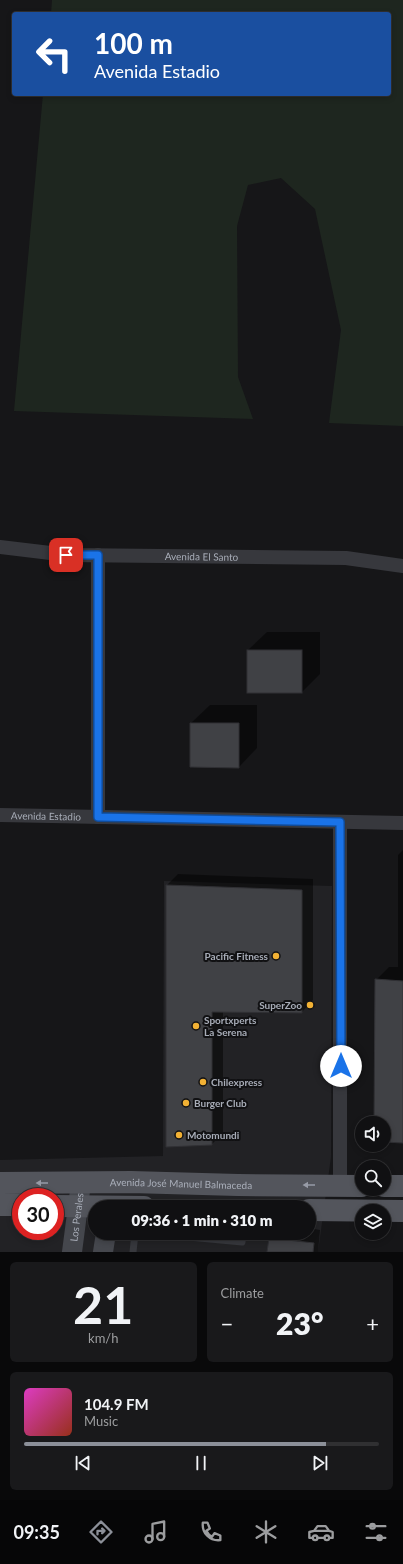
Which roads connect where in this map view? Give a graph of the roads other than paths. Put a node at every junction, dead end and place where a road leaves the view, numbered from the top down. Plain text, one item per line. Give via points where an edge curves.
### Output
1 (0, 547) edge
2 (98, 555) junction
3 (403, 566) edge
4 (0, 816) edge
5 (98, 817) junction
6 (340, 822) junction
7 (403, 823) edge
8 (0, 1183) edge
9 (81, 1183) junction
10 (113, 1183) junction
11 (340, 1185) junction
12 (355, 1186) edge
13 (391, 1186) edge
14 (403, 1186) edge
15 (111, 1200) edge
16 (0, 1205) edge
17 (12, 1205) edge
18 (64, 1206) edge
19 (78, 1206) junction
20 (88, 1206) edge
21 (316, 1210) edge
22 (403, 1211) edge
23 (105, 1240) edge
24 (134, 1240) edge
25 (221, 1240) edge
26 (242, 1240) edge
27 (72, 1252) edge
28 (103, 1252) edge
29 (133, 1252) edge

1 - 2 street, Avenida El Santo via 66,555
2 - 3 street, Avenida El Santo via 346,558
2 - 5 street
4 - 5 street, Avenida Estadio
5 - 6 street, Avenida Estadio
6 - 7 street, Avenida Estadio
6 - 11 street
9 -> 8 main road, Avenida José Manuel Balmaceda
9 - 10 main road, Avenida José Manuel Balmaceda
9 - 19 main road, Los Perales
11 -> 10 main road, Avenida José Manuel Balmaceda
10 - 15 main road
11 - 12 main road, Avenida José Manuel Balmaceda
13 - 14 main road
16 - 17 main road
18 - 19 main road
19 - 20 main road
19 - 27 main road, Los Perales
21 - 22 main road
23 - 28 main road
24 - 29 lane
25 - 26 lane

